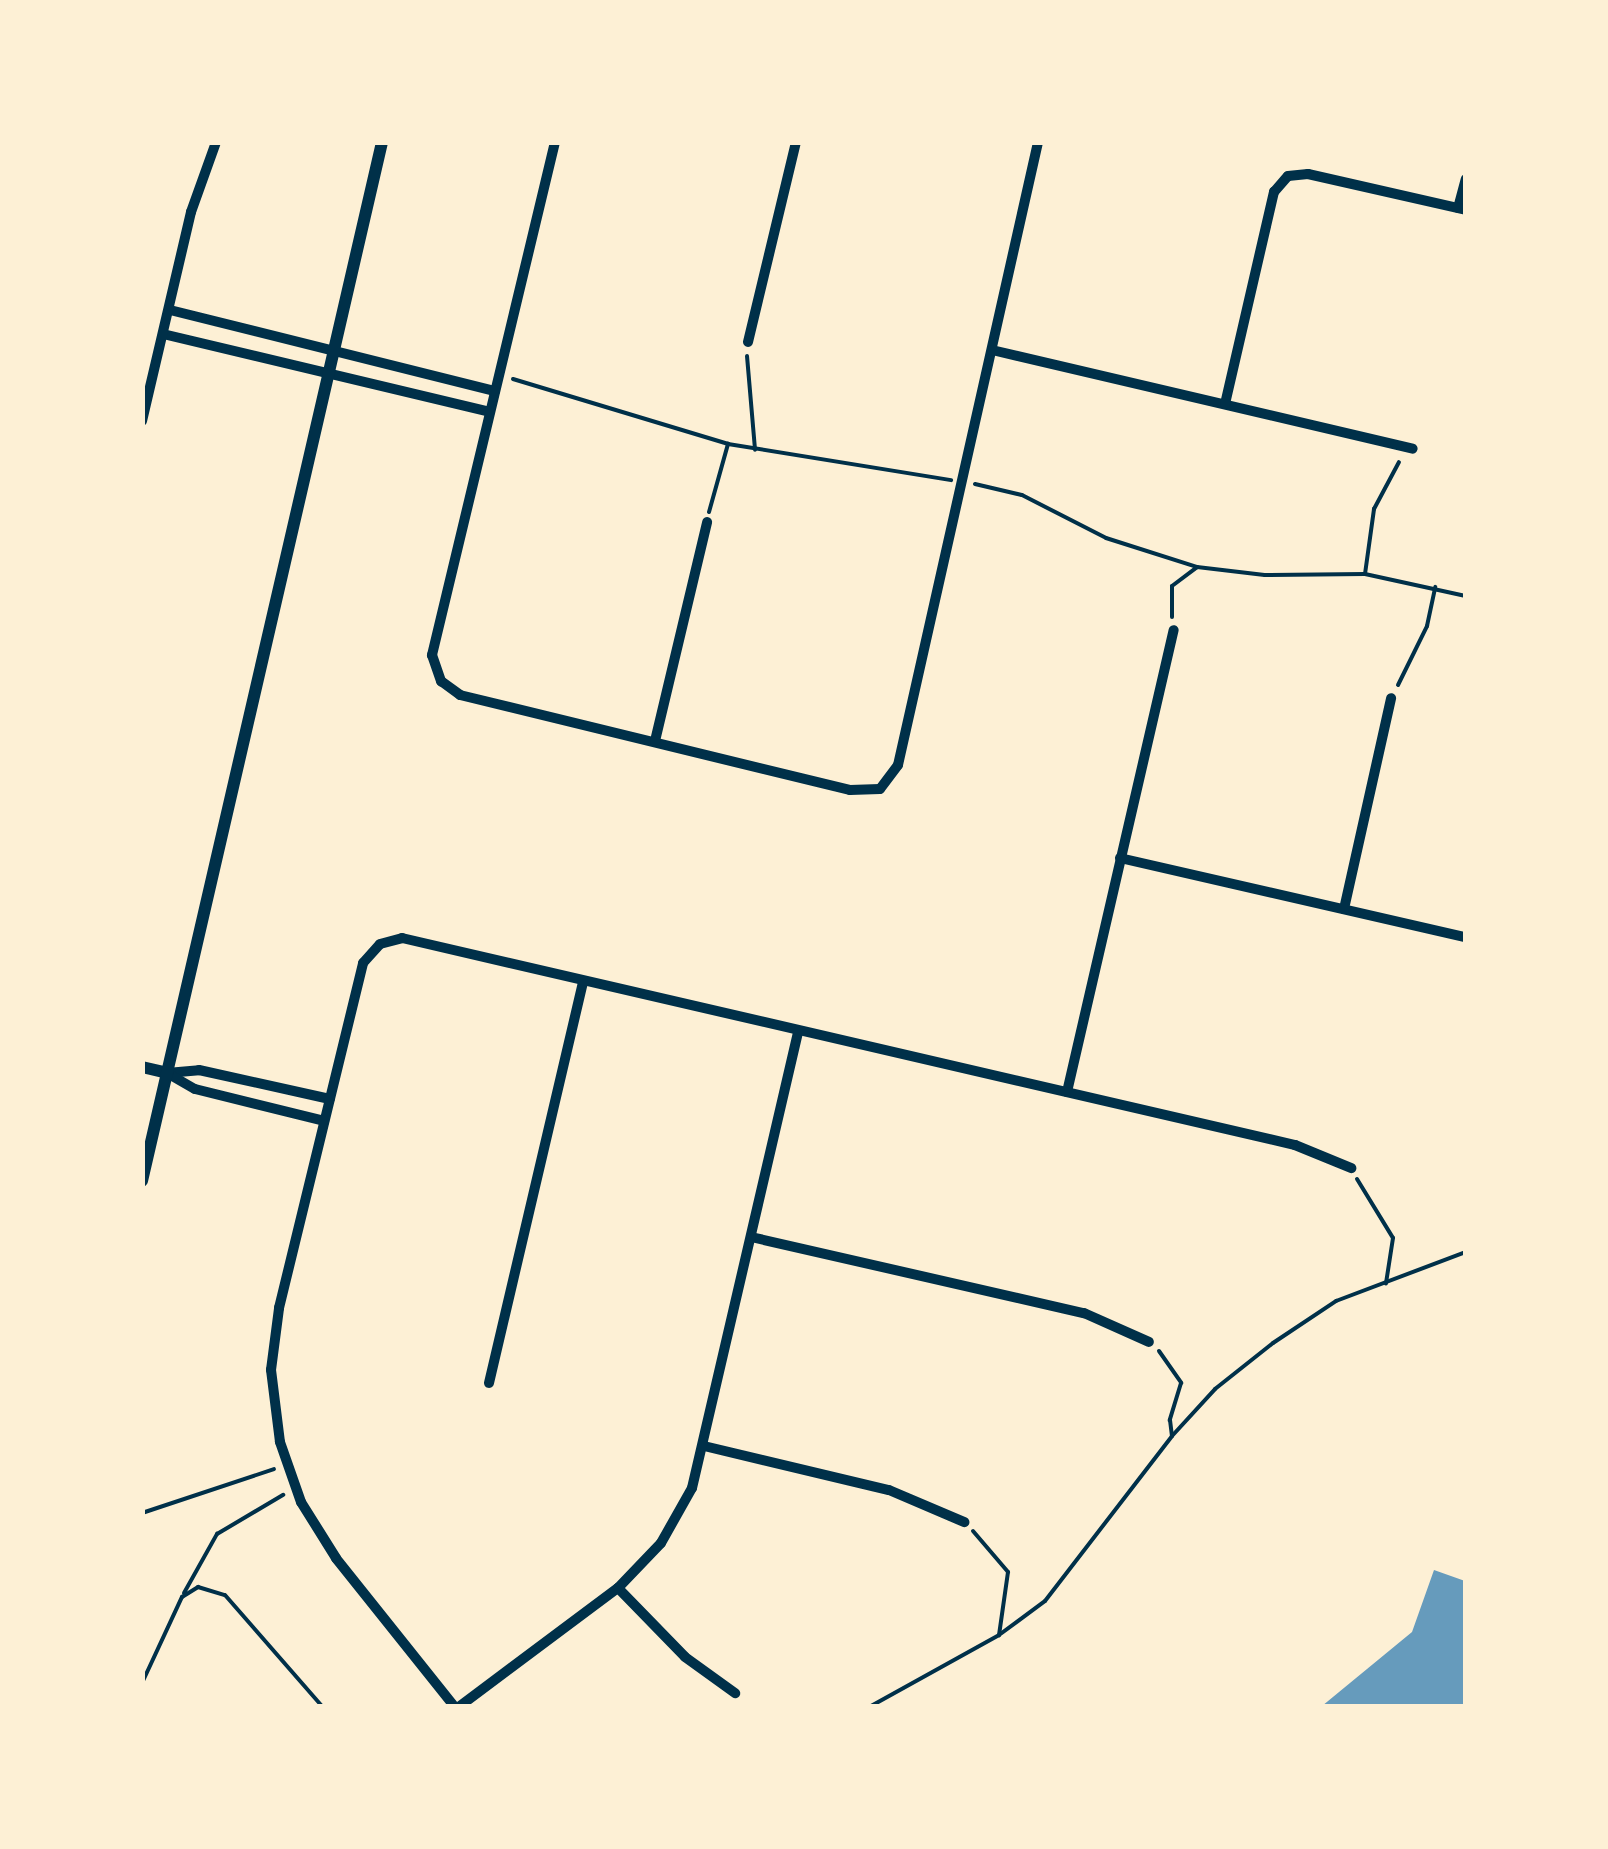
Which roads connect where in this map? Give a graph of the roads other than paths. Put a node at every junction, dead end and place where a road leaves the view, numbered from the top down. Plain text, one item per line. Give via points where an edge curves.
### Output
1 (216, 142) edge
2 (382, 142) edge
3 (556, 142) edge
4 (796, 142) edge
5 (1038, 142) edge
6 (1466, 178) edge
7 (1462, 209) edge
8 (170, 310) junction
9 (164, 334) junction
10 (748, 342) road end
11 (333, 348) junction
12 (992, 350) junction
13 (328, 372) junction
14 (495, 391) junction
15 (1225, 404) junction
16 (490, 412) junction
17 (142, 421) edge
18 (1413, 449) road end
19 (707, 522) road end
20 (1174, 630) road end
21 (1391, 698) road end
22 (654, 741) junction
23 (1120, 858) junction
24 (1344, 909) junction
25 (1466, 937) edge
26 (583, 981) junction
27 (798, 1032) junction
28 (142, 1067) edge
29 (166, 1073) junction
30 (1067, 1092) junction
31 (330, 1098) junction
32 (324, 1122) junction
33 (1351, 1168) road end
34 (142, 1181) edge
35 (751, 1236) junction
36 (1150, 1342) road end
37 (489, 1383) dead end
38 (704, 1446) junction
39 (964, 1522) road end
40 (618, 1588) junction
41 (735, 1693) dead end
42 (457, 1706) edge

1 - 8 street via 191,212
2 - 11 street
3 - 14 street
4 - 10 street
5 - 12 street
6 - 7 street
7 - 15 street via 1308,174 1288,176 1274,192
8 - 9 street
8 - 11 street
9 - 13 street
9 - 17 street
11 - 13 street
11 - 14 street
12 - 15 street
12 - 22 street via 898,765 880,789 850,790
13 - 16 street
13 - 29 street
14 - 16 street
15 - 18 street
16 - 22 street via 432,656 440,681 460,695
19 - 22 street
20 - 23 street
21 - 24 street
23 - 24 street
23 - 30 street
24 - 25 street
26 - 27 street
26 - 31 street via 402,938 380,944 363,963
26 - 37 street
27 - 30 street
27 - 35 street
28 - 29 street
29 - 31 street via 200,1070
29 - 32 street via 195,1089
29 - 34 street
30 - 33 street via 1295,1145
31 - 32 street
32 - 42 street via 271,1370 288,1465 336,1558
35 - 36 street via 1084,1313
35 - 38 street
38 - 39 street via 889,1490
38 - 40 street via 692,1488 660,1542
40 - 41 street via 685,1657
40 - 42 street

